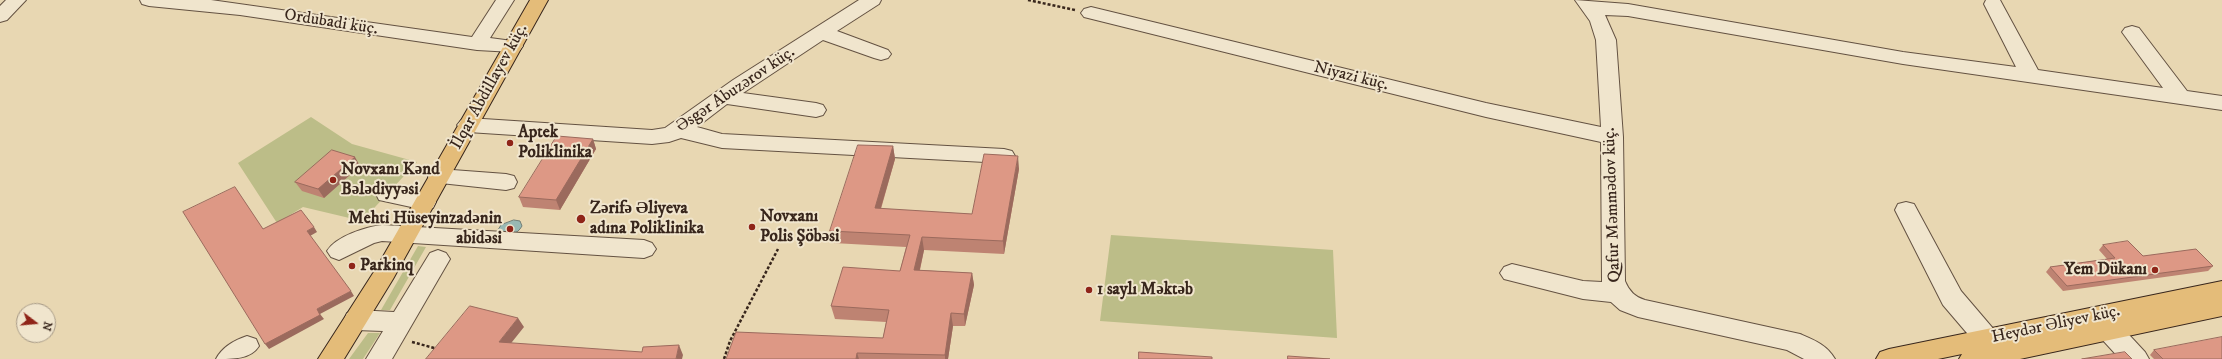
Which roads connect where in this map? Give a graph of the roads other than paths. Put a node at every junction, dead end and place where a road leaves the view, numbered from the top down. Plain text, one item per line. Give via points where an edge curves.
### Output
1 (17, 0) edge
2 (149, 0) edge
3 (504, 0) edge
4 (539, 0) edge
5 (872, 0) edge
6 (233, 4) edge
7 (1586, 4) edge
8 (1993, 4) dead end
9 (1091, 13) road end
10 (0, 16) edge
11 (2132, 32) dead end
12 (822, 33) junction
13 (477, 44) junction
14 (513, 46) junction
15 (881, 54) dead end
16 (2030, 75) junction
17 (723, 97) junction
18 (2180, 97) junction
19 (2222, 103) edge
20 (816, 110) dead end
21 (468, 125) junction
22 (679, 130) junction
23 (1612, 137) junction
24 (1004, 156) edge
25 (439, 178) junction
26 (506, 182) dead end
27 (387, 194) road end
28 (425, 202) junction
29 (1906, 210) dead end
30 (407, 234) junction
31 (644, 249) dead end
32 (339, 251) dead end
33 (438, 259) dead end
34 (1512, 273) dead end
35 (2222, 290) edge
36 (1617, 293) junction
37 (2222, 307) edge
38 (356, 320) junction
39 (2103, 323) junction
40 (397, 330) junction
41 (1987, 339) junction
42 (319, 359) edge
43 (326, 359) edge
44 (331, 359) edge
45 (379, 359) edge
46 (1822, 359) edge
47 (1889, 359) edge
48 (1972, 359) edge
49 (2136, 359) edge

1 - 10 street
2 - 6 street, Ordubadi küç.
3 - 13 street
4 - 14 main road, İlqar Abdillayev küç.
5 - 12 street, Əsgər Abuzərov küç.
6 - 13 street, Ordubadi küç.
7 - 16 street via 1903,58
7 - 23 street, Qafur Məmmədov küç. via 1599,20 1606,40
8 - 16 street
9 - 23 street, Niyazi küç. via 1486,110
11 - 18 street
12 - 15 street
12 - 17 street, Əsgər Abuzərov küç.
13 - 14 street, Ordubadi küç.
14 - 21 main road, İlqar Abdillayev küç.
16 - 18 street
17 - 20 street
17 - 22 street, Əsgər Abuzərov küç.
18 - 19 street
21 - 22 street, Əsgər Abuzərov küç. via 652,137 669,135
21 - 25 main road, İlqar Abdillayev küç.
22 - 24 street via 722,141
23 - 36 street, Qafur Məmmədov küç. via 1613,281
25 - 26 street
25 - 28 main road, İlqar Abdillayev küç.
27 - 28 street
28 - 30 main road, İlqar Abdillayev küç.
29 - 41 street via 1952,298
30 - 31 street
30 - 32 street via 369,235
30 - 38 main road, İlqar Abdillayev küç.
33 - 40 street
34 - 36 street via 1582,290
35 - 39 main road, Heydər Əliyev küç.
36 - 46 street, Qafur Məmmədov küç. via 1633,306 1791,341 1808,348
37 - 39 main road, Heydər Əliyev küç.
38 - 40 street
38 - 42 main road
38 - 43 main road
38 - 44 main road
39 - 41 main road, Heydər Əliyev küç.
39 - 48 main road, Heydər Əliyev küç.
39 - 49 street
40 - 45 street
41 - 47 main road, Heydər Əliyev küç.

